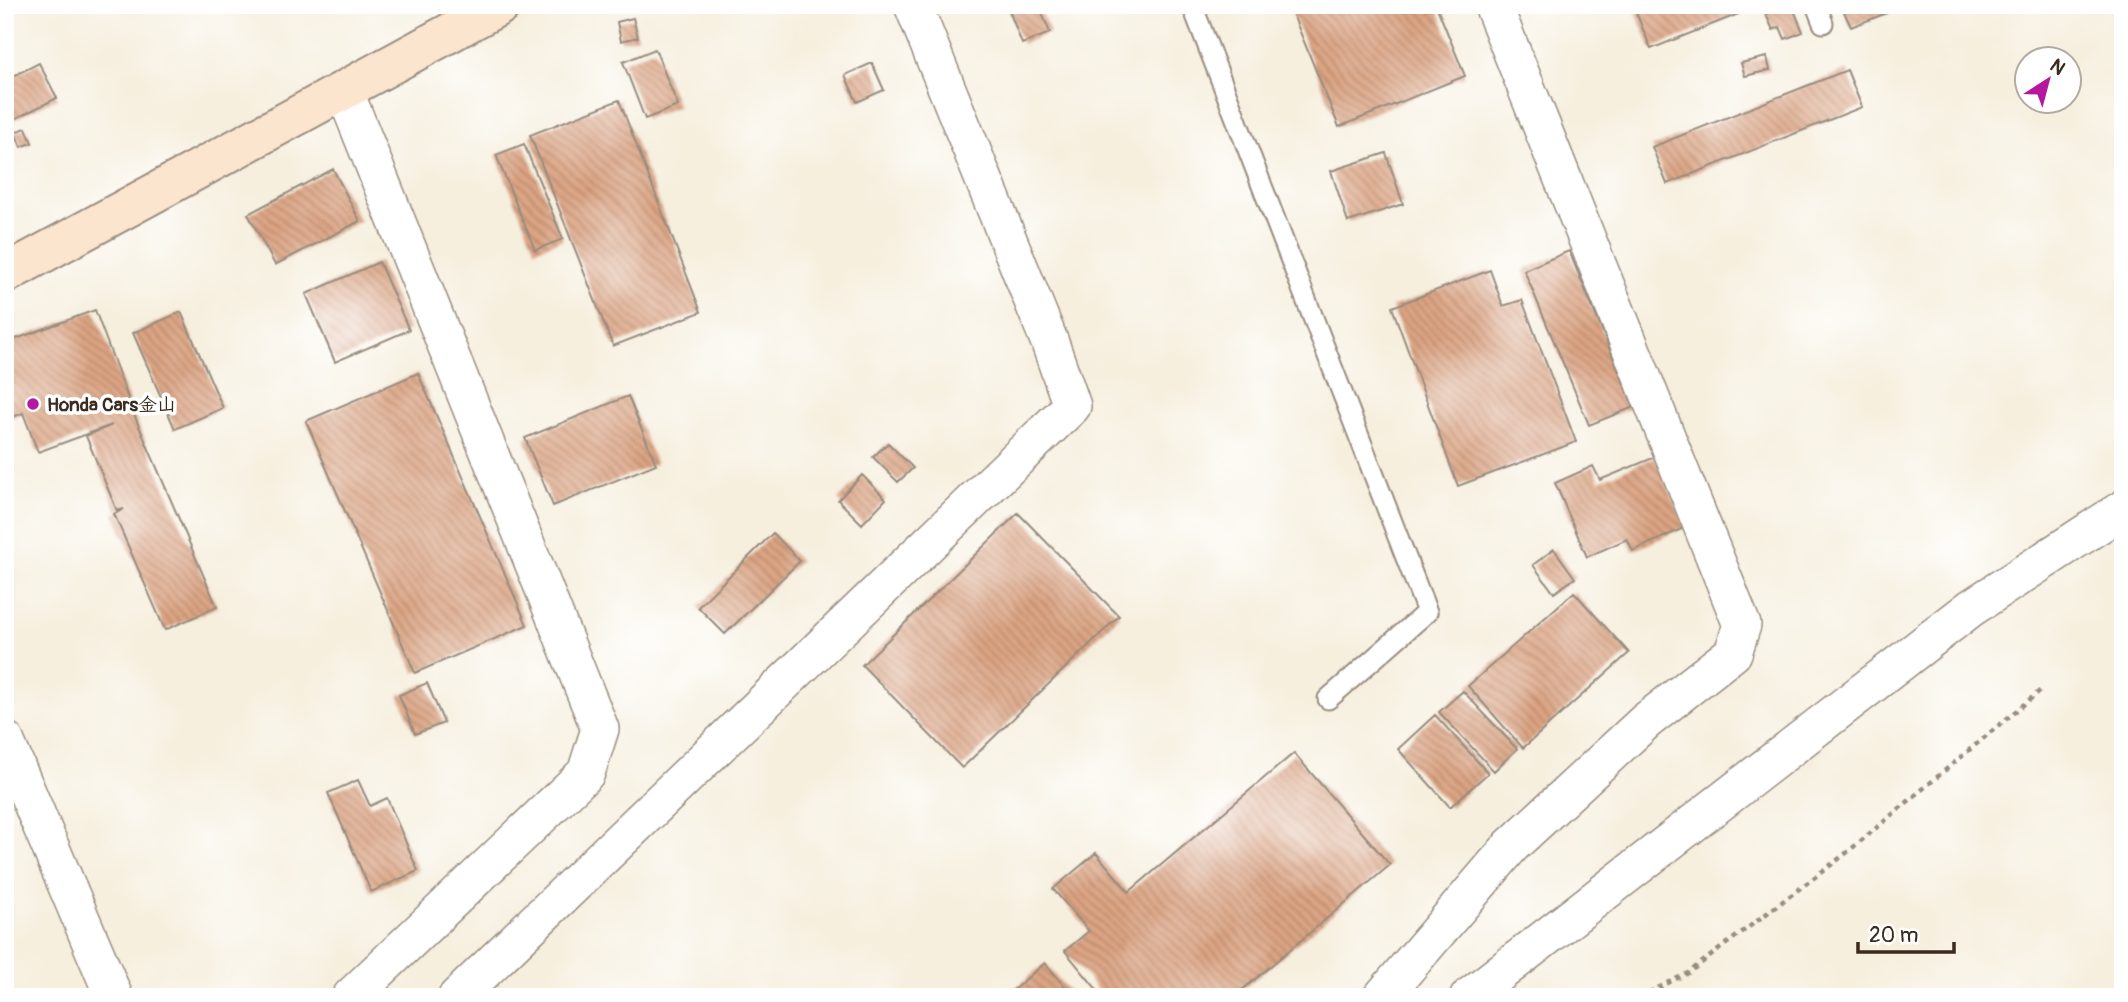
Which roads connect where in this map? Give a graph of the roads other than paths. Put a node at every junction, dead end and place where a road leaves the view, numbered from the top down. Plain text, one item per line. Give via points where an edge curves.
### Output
1 (501, 5) edge
2 (913, 5) edge
3 (1192, 5) edge
4 (1493, 5) edge
5 (344, 90) junction
6 (5, 274) edge
7 (2123, 509) edge
8 (1328, 699) dead end
9 (5, 740) edge
10 (114, 997) edge
11 (351, 997) edge
12 (457, 997) edge
13 (1382, 997) edge
14 (1469, 997) edge

1 - 5 street
2 - 12 street via 1051,343 1072,406
3 - 8 lane via 1427,611
4 - 13 street via 1742,625 1733,653 1646,721 1511,846
5 - 6 street
5 - 11 street via 600,729 586,773
7 - 14 street via 1970,608
9 - 10 street

